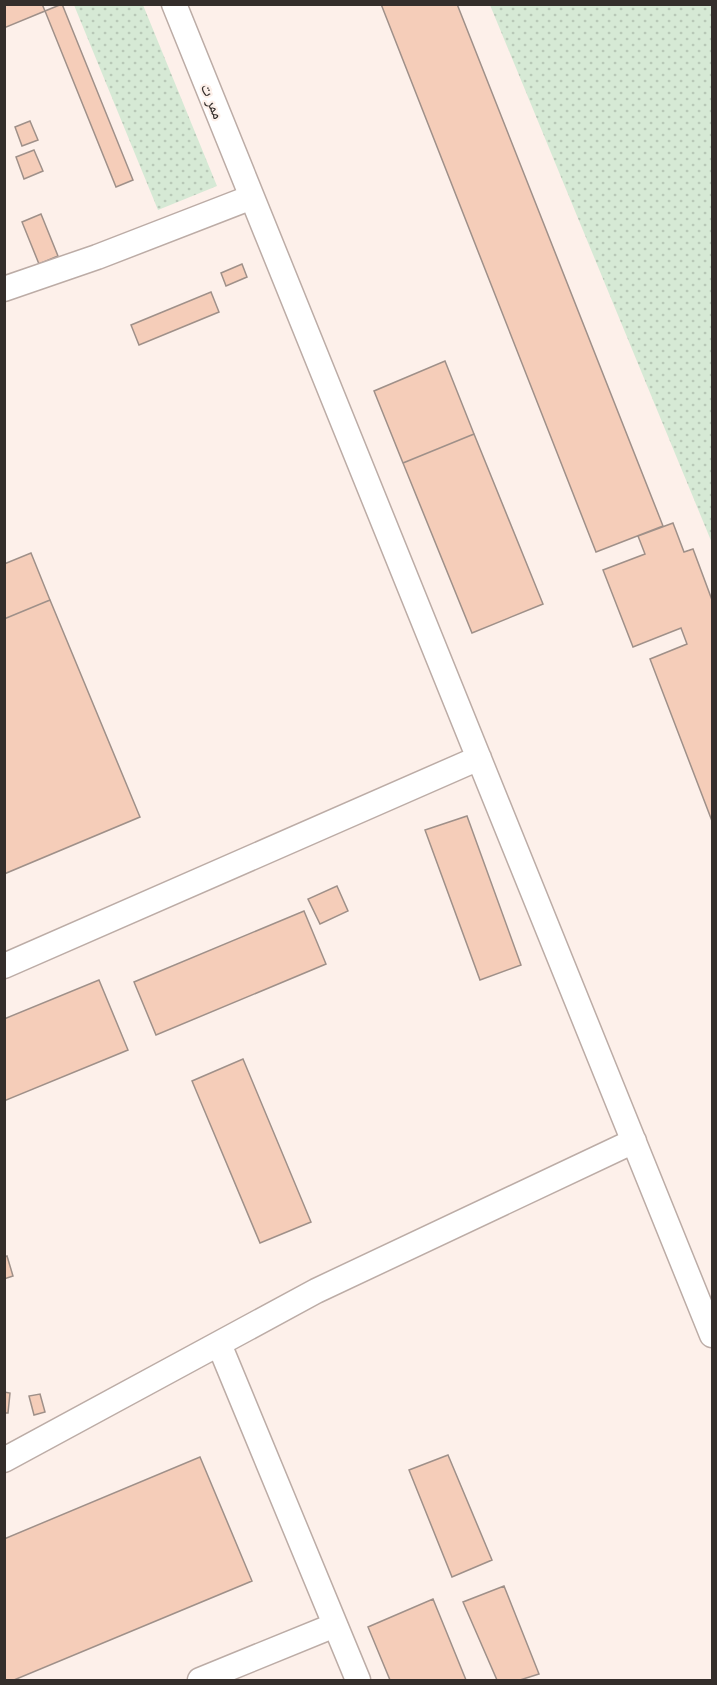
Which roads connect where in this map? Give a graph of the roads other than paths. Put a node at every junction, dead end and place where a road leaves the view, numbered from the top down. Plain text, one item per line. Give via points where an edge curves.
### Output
1 (174, 4) edge
2 (252, 197) junction
3 (4, 289) edge
4 (479, 758) junction
5 (4, 966) edge
6 (634, 1141) junction
7 (712, 1335) edge
8 (219, 1344) junction
9 (4, 1461) edge
10 (335, 1625) junction
11 (200, 1680) edge
12 (358, 1680) edge

1 - 2 lane, ممر ت
2 - 3 lane
2 - 4 lane, ممر ت
4 - 5 lane
4 - 6 lane, ممر ت
6 - 7 lane, ممر ت
6 - 8 lane via 316,1291
8 - 9 lane
8 - 10 lane
10 - 11 lane
10 - 12 lane

